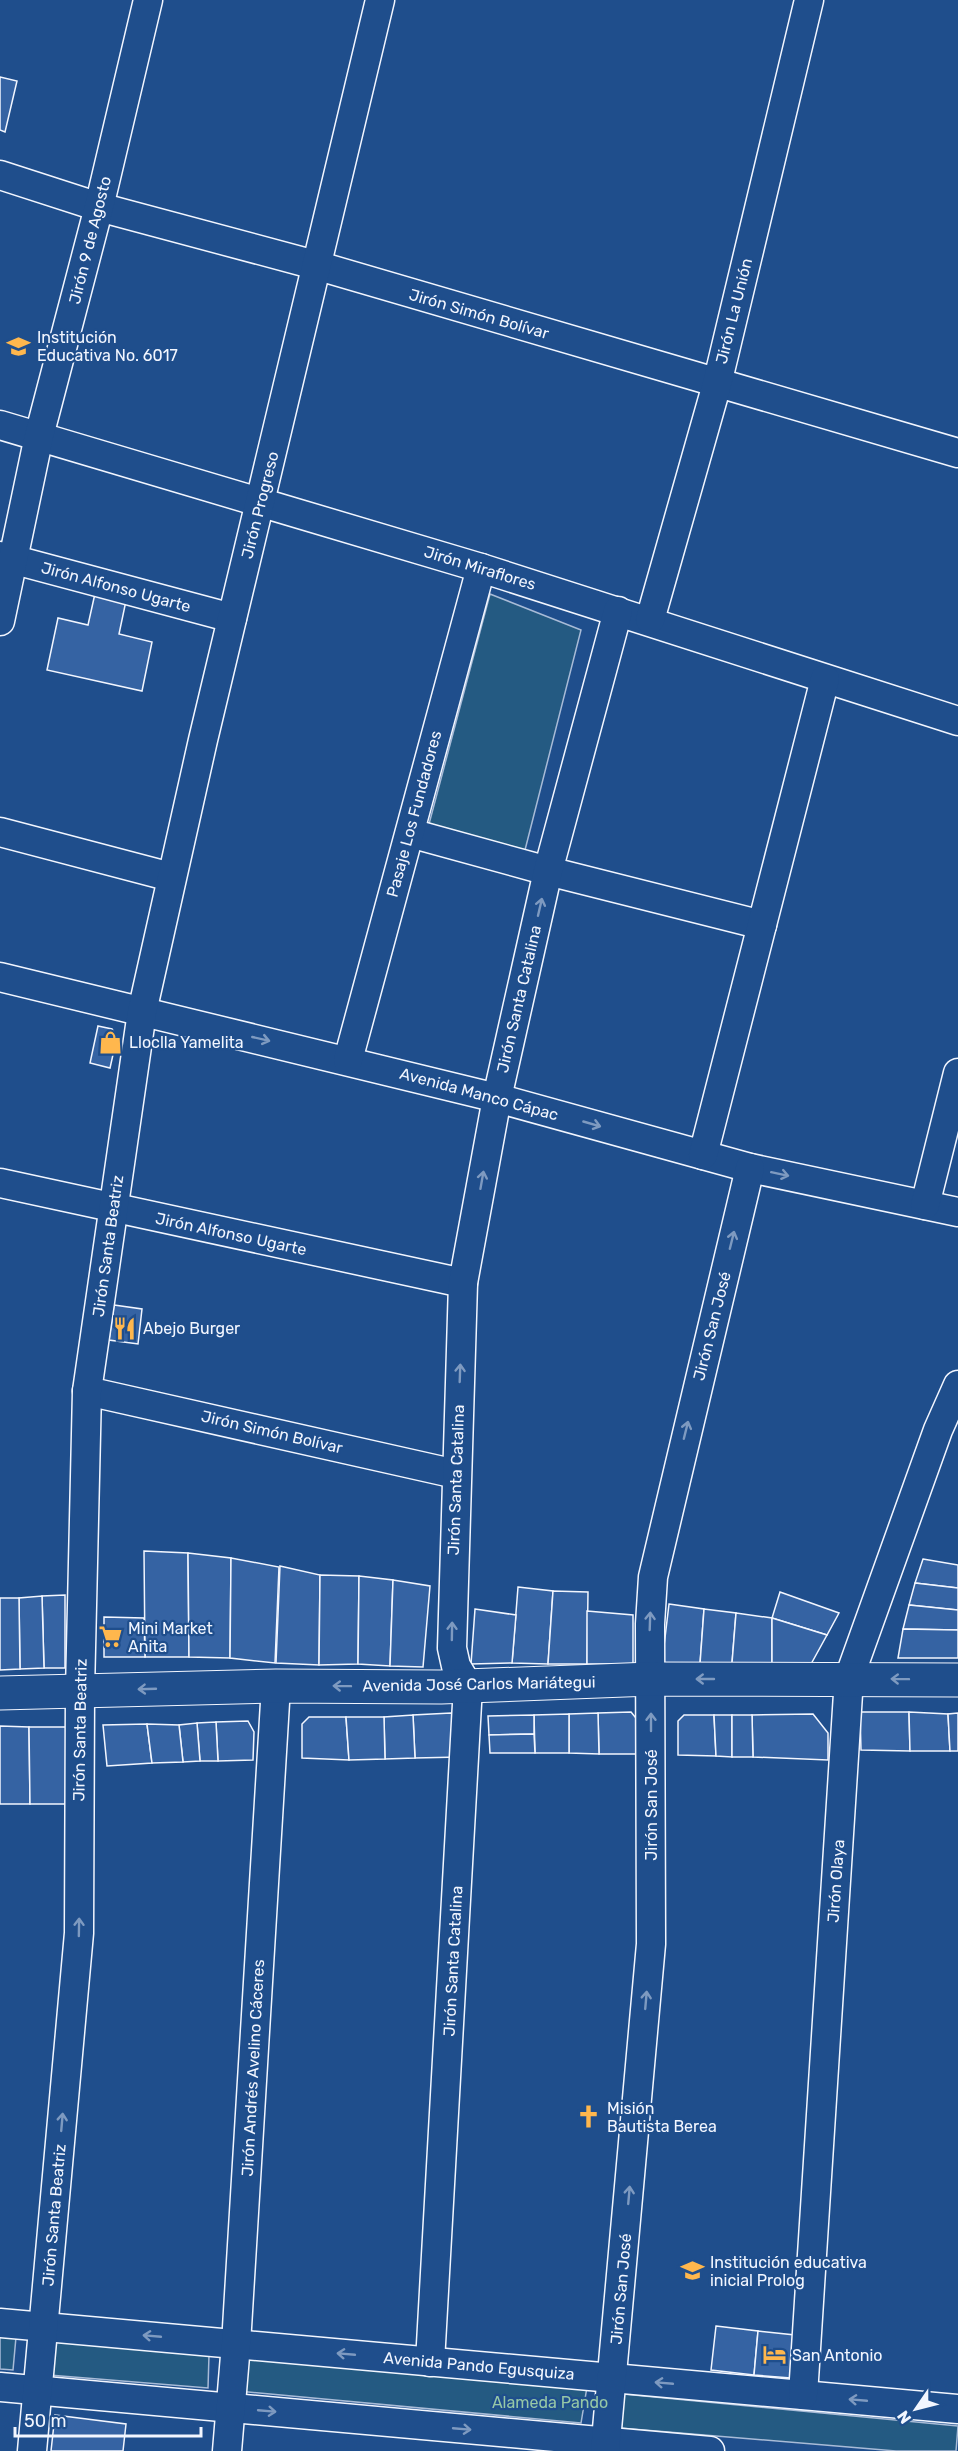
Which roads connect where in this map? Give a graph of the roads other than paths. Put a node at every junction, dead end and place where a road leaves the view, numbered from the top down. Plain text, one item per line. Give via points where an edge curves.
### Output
1 (148, 0) edge
2 (380, 0) edge
3 (809, 0) edge
4 (0, 176) edge
5 (99, 207) junction
6 (319, 266) junction
7 (717, 384) junction
8 (0, 425) edge
9 (39, 436) junction
10 (958, 453) edge
11 (260, 502) junction
12 (6, 558) edge
13 (481, 568) junction
14 (618, 611) junction
15 (232, 618) junction
16 (650, 620) junction
17 (0, 621) edge
18 (825, 679) junction
19 (958, 721) edge
20 (0, 832) edge
21 (410, 833) junction
22 (548, 871) junction
23 (171, 878) junction
24 (762, 925) junction
25 (0, 977) edge
26 (142, 1012) junction
27 (348, 1060) junction
28 (958, 1073) edge
29 (497, 1098) junction
30 (703, 1155) junction
31 (750, 1168) junction
32 (0, 1183) edge
33 (925, 1205) junction
34 (114, 1209) junction
35 (958, 1212) edge
36 (463, 1283) junction
37 (958, 1385) edge
38 (87, 1391) junction
39 (948, 1433) edge
40 (456, 1474) junction
41 (849, 1678) junction
42 (651, 1679) junction
43 (958, 1680) edge
44 (276, 1686) junction
45 (468, 1686) junction
46 (80, 1691) junction
47 (0, 1693) edge
48 (0, 2323) edge
49 (44, 2326) junction
50 (236, 2344) junction
51 (430, 2362) junction
52 (613, 2379) junction
53 (0, 2388) edge
54 (38, 2391) junction
55 (803, 2395) junction
56 (230, 2408) junction
57 (958, 2409) edge
58 (605, 2446) edge
59 (32, 2451) edge
60 (227, 2451) edge
61 (710, 2451) edge

1 - 5 street, Jirón 9 de Agosto
2 - 6 street, Jirón Progreso
3 - 7 street, Jirón La Unión
4 - 5 street, Jirón Simón Bolívar
5 - 6 street, Jirón Simón Bolívar
5 - 9 street, Jirón 9 de Agosto
6 - 7 street, Jirón Simón Bolívar
6 - 11 street, Jirón Progreso
7 - 10 street, Jirón Simón Bolívar
7 - 16 street, Jirón La Unión
8 - 9 street, Jirón Miraflores
9 - 11 street, Jirón Miraflores
9 - 12 street, Jirón 9 de Agosto
11 - 13 street, Jirón Miraflores
11 - 15 street, Jirón Progreso
12 - 15 street, Jirón Alfonso Ugarte
12 - 17 street, Jirón 9 de Agosto
13 - 14 street, Jirón Miraflores
13 - 21 street, Pasaje Los Fundadores
14 - 16 street, Jirón Miraflores
14 - 22 street, Jirón Santa Catalina
15 - 23 street, Jirón Progreso
16 - 18 street, Jirón Miraflores
18 - 19 street, Jirón Miraflores
18 - 24 street
20 - 23 street
21 - 22 street
21 - 27 street, Pasaje Los Fundadores
22 - 24 street
29 -> 22 street, Jirón Santa Catalina
23 - 26 street, Jirón Progreso
24 - 30 street
25 - 26 street, Avenida Manco Cápac
26 -> 27 street, Avenida Manco Cápac
26 - 34 street, Jirón Santa Beatriz
27 - 29 street, Avenida Manco Cápac
28 - 33 street
29 -> 30 street, Avenida Manco Cápac
36 -> 29 street, Jirón Santa Catalina
30 - 31 street, Avenida Manco Cápac
31 -> 33 street, Avenida Manco Cápac
42 -> 31 street, Jirón San José via 653,1577
32 - 34 street, Jirón Alfonso Ugarte
33 - 35 street, Avenida Manco Cápac
34 - 36 street, Jirón Alfonso Ugarte
34 - 38 street, Jirón Santa Beatriz
40 -> 36 street, Jirón Santa Catalina
37 - 39 street, Jirón Olaya
38 - 40 street, Jirón Simón Bolívar
38 - 46 street, Jirón Santa Beatriz
39 - 41 street, Jirón Olaya
45 -> 40 street, Jirón Santa Catalina via 456,1666 452,1648
41 -> 42 main road, Avenida José Carlos Mariátegui
43 -> 41 main road, Avenida José Carlos Mariátegui
41 - 55 street, Jirón Olaya
42 - 45 main road, Avenida José Carlos Mariátegui
52 -> 42 street, Jirón San José via 651,1944
45 -> 44 main road, Avenida José Carlos Mariátegui
44 -> 46 main road, Avenida José Carlos Mariátegui
44 - 50 street, Jirón Andrés Avelino Cáceres
45 - 51 street, Jirón Santa Catalina
46 - 47 main road, Avenida José Carlos Mariátegui
49 -> 46 street, Jirón Santa Beatriz via 79,1933
48 - 49 street, Avenida Pando Egusquiza
50 -> 49 street, Avenida Pando Egusquiza
49 - 54 street, Jirón Santa Beatriz
51 -> 50 street, Avenida Pando Egusquiza
50 - 56 street, Jirón Andrés Avelino Cáceres
51 - 52 street, Avenida Pando Egusquiza
55 -> 52 street, Avenida Pando Egusquiza
52 - 58 street, Jirón San José
53 - 54 street
54 - 56 street
54 - 59 street, Jirón Santa Beatriz
57 -> 55 street, Avenida Pando Egusquiza
56 -> 58 street
56 - 60 street, Jirón Andrés Avelino Cáceres
58 - 61 street

